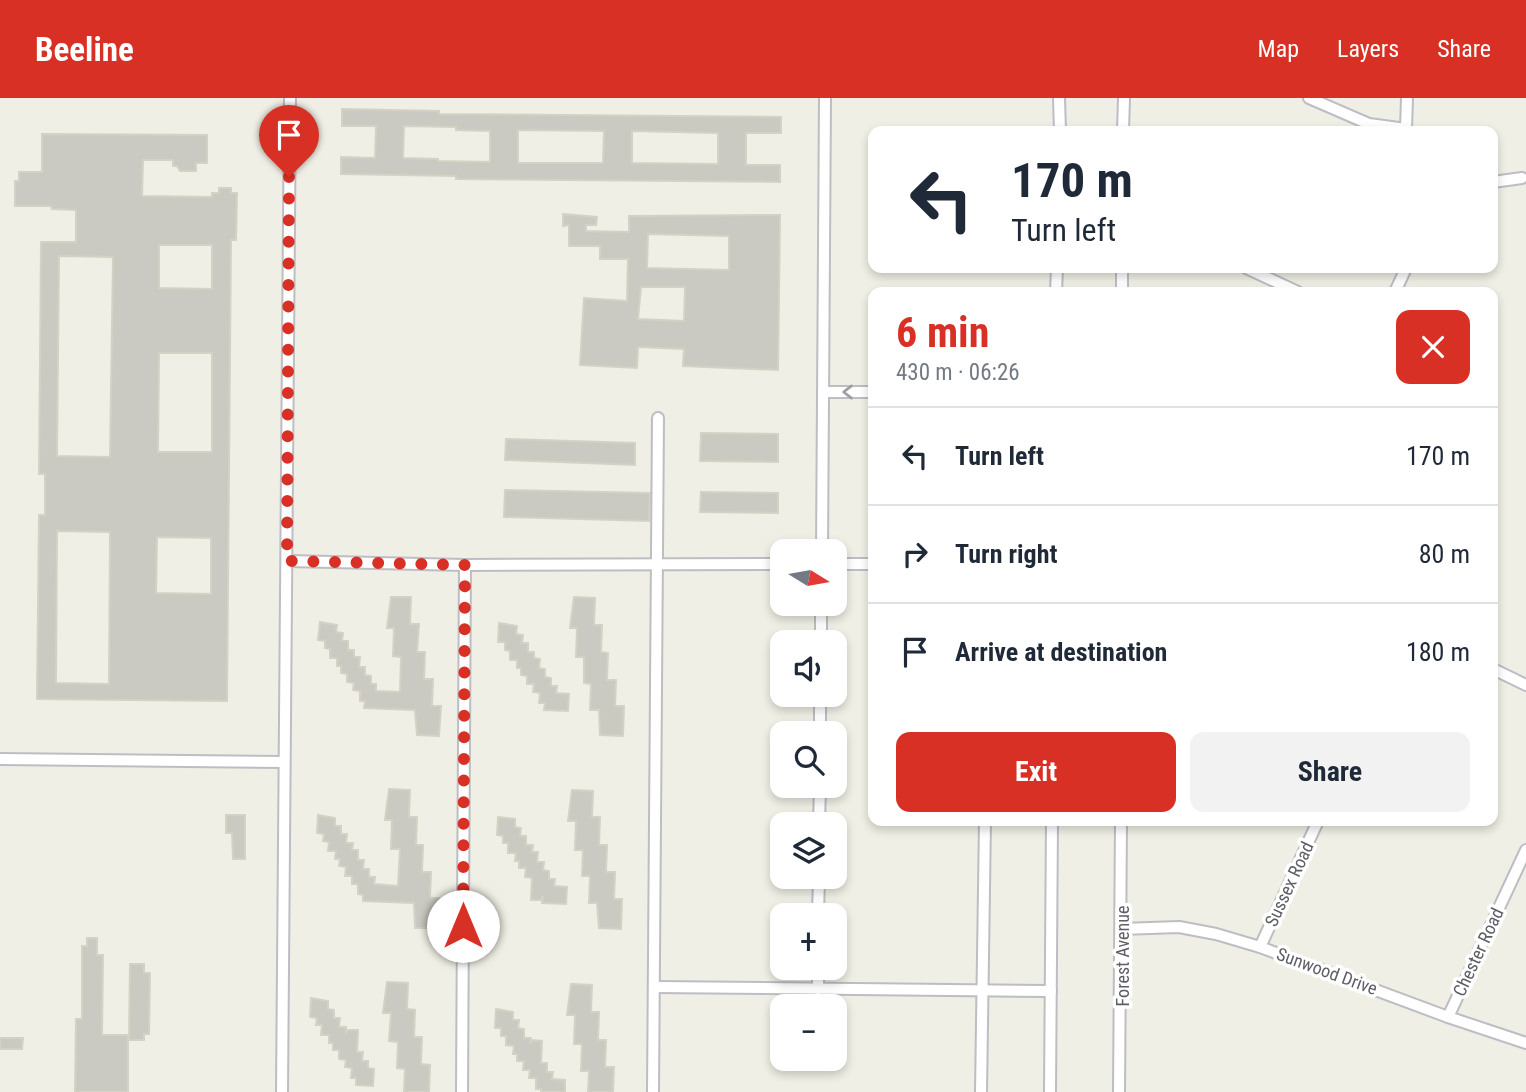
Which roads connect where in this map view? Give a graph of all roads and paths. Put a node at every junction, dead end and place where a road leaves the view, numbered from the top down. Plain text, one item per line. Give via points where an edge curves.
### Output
1 (290, 98) edge
2 (825, 98) edge
3 (1059, 98) edge
4 (1124, 98) edge
5 (1309, 98) edge
6 (1408, 98) edge
7 (1060, 126) edge
8 (1123, 126) edge
9 (1382, 126) edge
10 (1407, 126) edge
11 (1522, 178) dead end
12 (1498, 181) edge
13 (1257, 273) edge
14 (1287, 287) edge
15 (823, 392) junction
16 (868, 392) edge
17 (658, 418) dead end
18 (821, 539) edge
19 (287, 561) junction
20 (658, 564) junction
21 (770, 564) edge
22 (847, 564) edge
23 (465, 565) junction
24 (868, 565) edge
25 (1498, 671) edge
26 (1526, 685) edge
27 (0, 760) edge
28 (284, 762) junction
29 (985, 826) edge
30 (1052, 826) edge
31 (1121, 826) edge
32 (1316, 826) edge
33 (1526, 850) edge
34 (1122, 929) junction
35 (1260, 947) junction
36 (818, 980) edge
37 (655, 987) junction
38 (818, 989) junction
39 (984, 990) junction
40 (1051, 991) junction
41 (1448, 1017) junction
42 (1526, 1043) edge
43 (282, 1092) edge
44 (462, 1092) edge
45 (653, 1092) edge
46 (981, 1092) edge
47 (1050, 1092) edge
48 (1119, 1092) edge

1 - 19 street
2 - 15 street
3 - 7 street
4 - 8 street
5 - 9 street
6 - 10 street
11 - 12 street
13 - 14 street
16 -> 15 street
15 - 18 street
17 - 20 street
19 - 23 street
19 - 28 street
20 - 21 street
20 - 23 street
20 - 37 street
22 - 24 street
23 - 44 street
25 - 26 street
27 - 28 street
28 - 43 street
29 - 39 street
30 - 40 street
31 - 34 street, Forest Avenue
32 - 35 street, Sussex Road
33 - 41 street, Chester Road
34 - 35 street, Sunwood Drive via 1198,929
34 - 48 street, Forest Avenue
35 - 41 street, Sunwood Drive
36 - 38 street
37 - 38 street
37 - 45 street
38 - 39 street
39 - 40 street
39 - 46 street
40 - 47 street
41 - 42 street, Sunwood Drive

